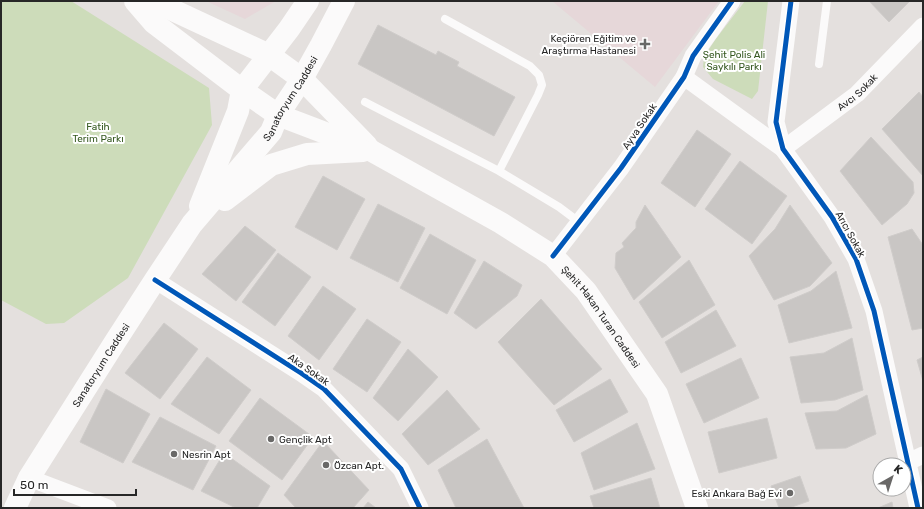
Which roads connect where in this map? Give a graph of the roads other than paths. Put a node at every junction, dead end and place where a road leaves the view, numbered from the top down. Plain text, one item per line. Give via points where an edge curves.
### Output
1 (135, 1) edge
2 (146, 1) edge
3 (308, 1) edge
4 (344, 1) edge
5 (732, 1) edge
6 (791, 1) edge
7 (827, 1) edge
8 (446, 19) dead end
9 (923, 26) edge
10 (269, 55) junction
11 (819, 64) dead end
12 (684, 77) junction
13 (302, 79) junction
14 (242, 90) junction
15 (365, 102) dead end
16 (278, 115) junction
17 (783, 149) junction
18 (370, 150) junction
19 (499, 171) junction
20 (579, 222) junction
21 (192, 224) junction
22 (554, 256) junction
23 (155, 280) junction
24 (923, 455) edge
25 (907, 457) edge
26 (912, 460) edge
27 (29, 478) junction
28 (912, 480) edge
29 (15, 508) edge
30 (108, 508) edge
31 (420, 508) edge
32 (697, 508) edge
33 (918, 508) edge

1 - 14 main road via 154,24
2 - 10 main road via 164,6
3 - 10 main road, Sanatoryum Caddesi
4 - 13 main road, Sanatoryum Caddesi
5 - 12 street, Ayva Sokak via 693,56
6 - 17 street, Arıcı Sokak via 776,122
7 - 11 lane
8 - 19 lane via 530,66 539,75 542,85 538,95
9 - 17 street, Avcı Sokak via 857,94
10 - 13 main road
10 - 14 main road, Sanatoryum Caddesi
12 - 17 street
12 - 20 street, Ayva Sokak via 621,168
13 - 16 main road, Sanatoryum Caddesi
13 - 18 main road
14 - 16 main road
14 - 21 main road, Sanatoryum Caddesi via 238,111
15 - 19 lane
16 - 18 main road
16 - 21 main road, Sanatoryum Caddesi via 271,132
17 - 25 street, Arıcı Sokak via 832,217 856,259 874,311
18 - 21 main road via 307,154 271,165
18 - 22 main road, Şehit Hakan Turan Caddesi via 502,223
19 - 20 lane
20 - 22 street, Ayva Sokak
21 - 23 main road, Sanatoryum Caddesi
22 - 32 main road, Şehit Hakan Turan Caddesi via 586,291 657,394
23 - 27 main road, Sanatoryum Caddesi
23 - 31 street, Aka Sokak via 324,389 401,469
24 - 26 street
27 - 29 main road, Sanatoryum Caddesi
27 - 30 street
28 - 33 street, Arıcı Sokak

